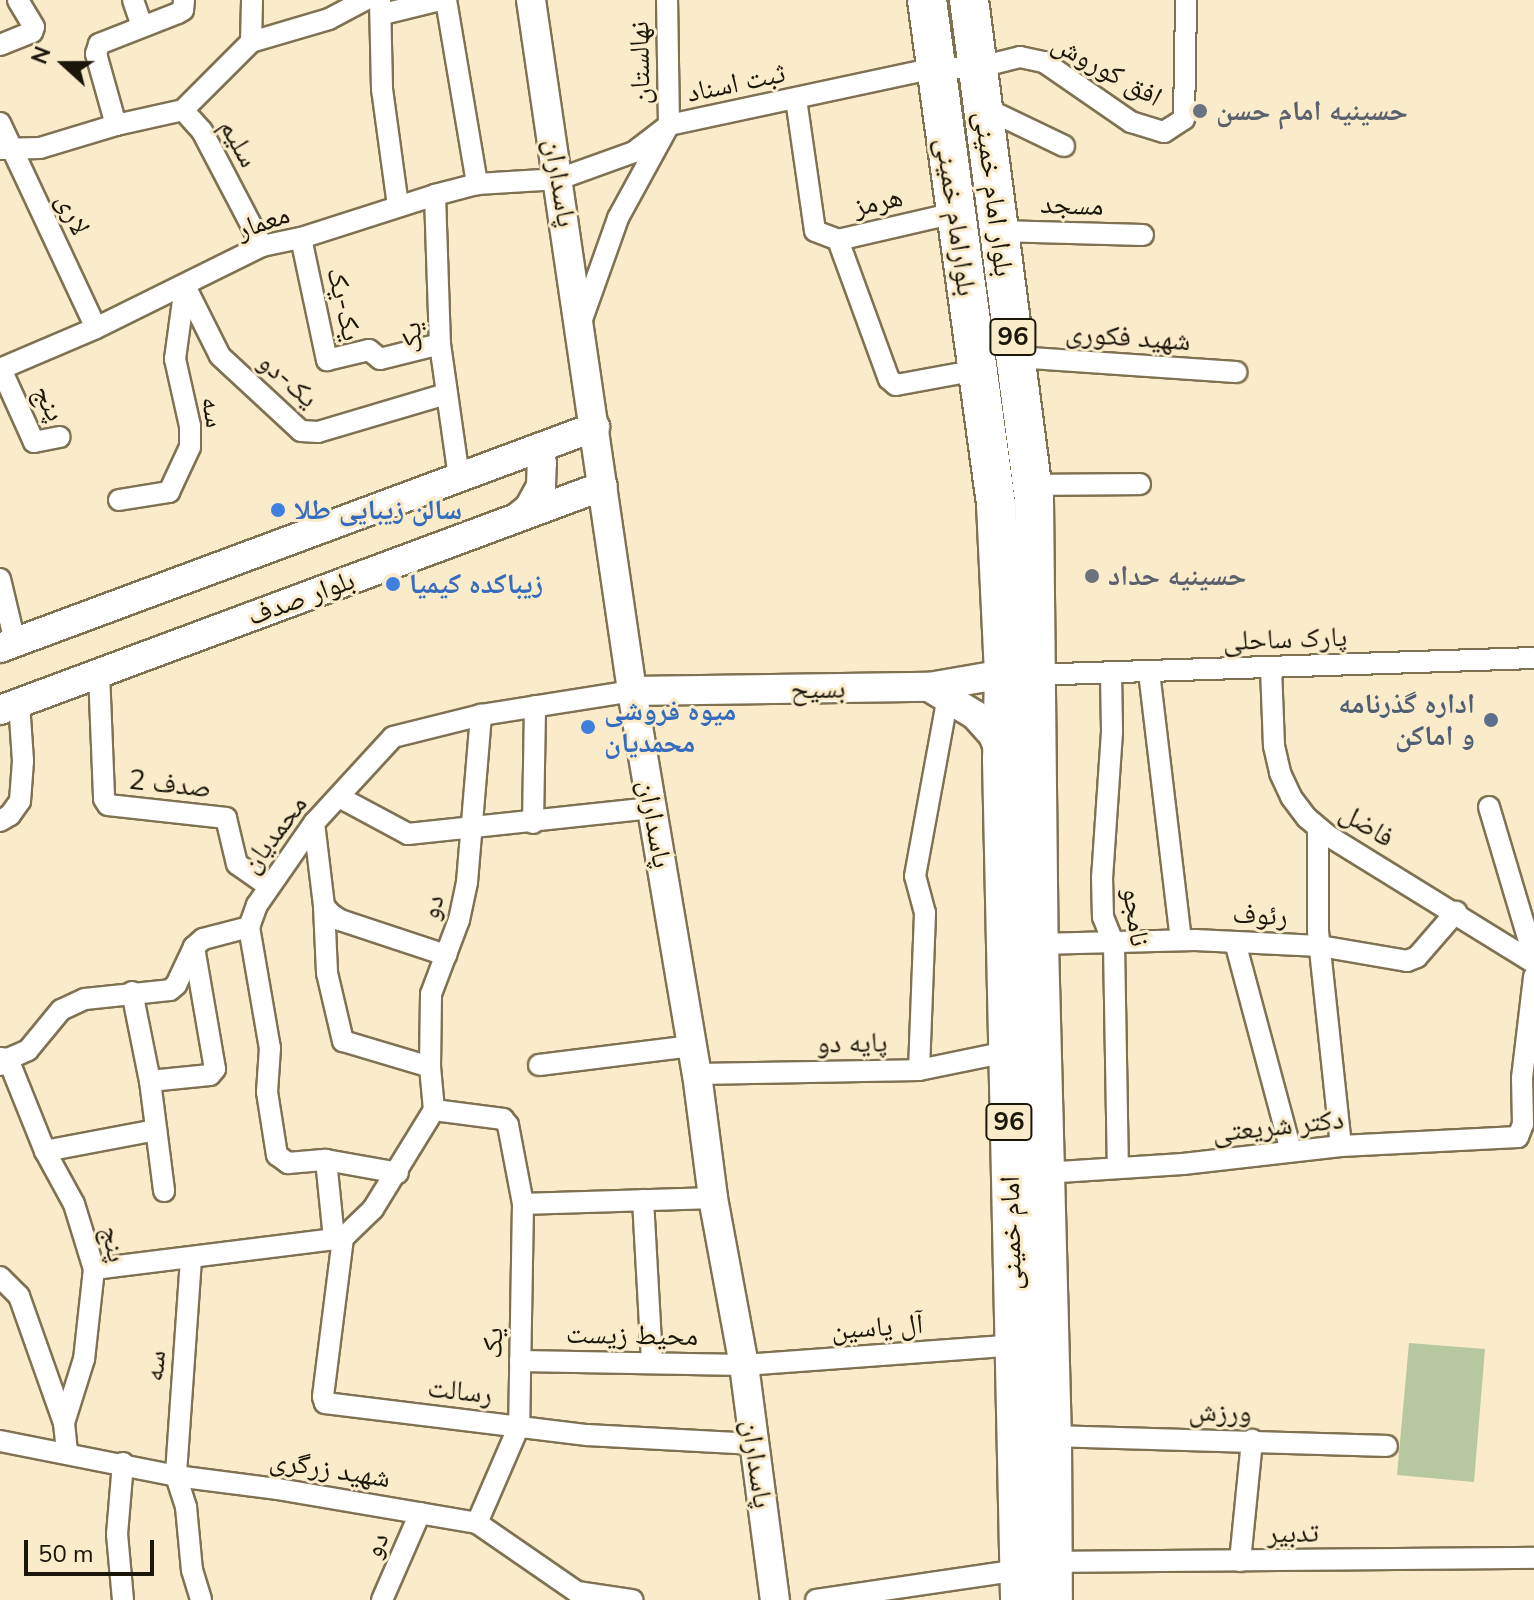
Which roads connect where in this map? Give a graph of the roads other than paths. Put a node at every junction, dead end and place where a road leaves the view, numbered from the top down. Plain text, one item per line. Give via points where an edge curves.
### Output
1 (18, 0) edge
2 (133, 0) edge
3 (184, 0) edge
4 (252, 0) edge
5 (364, 0) edge
6 (444, 0) edge
7 (531, 0) edge
8 (667, 0) edge
9 (927, 0) edge
10 (969, 0) edge
11 (1186, 0) edge
12 (381, 7) edge
13 (142, 26) junction
14 (251, 42) junction
15 (0, 45) edge
16 (935, 68) junction
17 (976, 68) junction
18 (796, 99) junction
19 (983, 107) junction
20 (183, 110) junction
21 (0, 123) edge
22 (116, 125) junction
23 (669, 125) junction
24 (1064, 146) dead end
25 (5, 147) edge
26 (559, 179) junction
27 (477, 184) junction
28 (435, 195) junction
29 (398, 206) junction
30 (955, 213) junction
31 (998, 231) junction
32 (1143, 235) dead end
33 (301, 238) junction
34 (838, 240) junction
35 (262, 246) junction
36 (185, 286) junction
37 (580, 325) junction
38 (96, 328) junction
39 (440, 344) junction
40 (1015, 357) junction
41 (0, 369) edge
42 (978, 370) junction
43 (1236, 372) dead end
44 (446, 394) junction
45 (595, 427) junction
46 (60, 437) dead end
47 (536, 449) junction
48 (459, 477) junction
49 (1140, 484) dead end
50 (1032, 485) junction
51 (603, 486) junction
52 (119, 500) dead end
53 (518, 518) junction
54 (0, 579) edge
55 (8, 645) edge
56 (1534, 658) edge
57 (1271, 668) junction
58 (99, 672) junction
59 (1149, 672) junction
60 (1111, 673) junction
61 (1021, 675) junction
62 (632, 691) junction
63 (938, 692) junction
64 (10, 706) edge
65 (535, 706) junction
66 (481, 715) junction
67 (1002, 759) junction
68 (339, 797) junction
69 (1489, 807) dead end
70 (652, 808) junction
71 (0, 821) edge
72 (314, 823) junction
73 (533, 823) junction
74 (472, 827) junction
75 (1318, 828) junction
76 (268, 886) junction
77 (324, 906) junction
78 (1456, 912) junction
79 (249, 927) junction
80 (1181, 940) junction
81 (1235, 942) junction
82 (1039, 944) junction
83 (1114, 944) junction
84 (1320, 946) junction
85 (194, 947) junction
86 (446, 955) junction
87 (1534, 960) edge
88 (1534, 977) edge
89 (132, 992) junction
90 (1007, 1052) junction
91 (694, 1060) junction
92 (3, 1061) edge
93 (539, 1065) dead end
94 (430, 1067) junction
95 (919, 1070) junction
96 (150, 1081) junction
97 (434, 1110) junction
98 (156, 1130) junction
99 (1341, 1146) junction
100 (45, 1151) junction
101 (1291, 1151) junction
102 (326, 1160) junction
103 (1118, 1168) junction
104 (398, 1173) junction
105 (1044, 1173) junction
106 (164, 1191) dead end
107 (713, 1198) junction
108 (643, 1200) junction
109 (523, 1204) junction
110 (338, 1239) junction
111 (191, 1259) junction
112 (94, 1269) junction
113 (0, 1277) edge
114 (1014, 1345) junction
115 (520, 1361) junction
116 (652, 1363) junction
117 (744, 1365) junction
118 (64, 1423) junction
119 (519, 1426) junction
120 (1052, 1436) junction
121 (1252, 1440) junction
122 (0, 1441) edge
123 (755, 1444) junction
124 (1387, 1446) dead end
125 (67, 1452) junction
126 (123, 1463) junction
127 (176, 1476) junction
128 (420, 1513) junction
129 (477, 1523) junction
130 (1534, 1558) edge
131 (1240, 1561) junction
132 (1030, 1577) edge
133 (123, 1600) edge
134 (201, 1600) edge
135 (382, 1600) edge
136 (629, 1600) edge
137 (775, 1600) edge
138 (816, 1600) edge
139 (1053, 1600) edge

1 - 15 street via 32,32
2 - 13 street
3 - 13 street via 183,10
4 - 14 street
5 - 14 street via 329,19
6 - 12 street
6 - 27 street
7 - 26 street, پاسداران
8 - 23 street, نهالستان
9 - 16 highway, بلوارامام خمینی / 96
10 - 17 highway, بلوار امام خمینی / 96
11 - 17 street, افق کوروش via 1184,119 1164,132 1131,122 1044,62 1020,57
12 - 29 street via 382,89
13 - 22 street via 97,49
14 - 20 street
16 - 17 street, ثبت اسناد
16 - 18 street, ثبت اسناد
16 - 30 highway, بلوارامام خمینی / 96
17 - 19 highway, بلوار امام خمینی / 96
18 - 23 street, ثبت اسناد
18 - 34 street, هرمز via 815,231
19 - 24 street
19 - 31 highway, بلوار امام خمینی / 96
20 - 22 street, سلیم
20 - 35 street, سلیم via 202,131
21 - 25 street, لاری
22 - 25 street, سلیم via 40,148
23 - 26 street, معمار via 634,152
23 - 37 street, ثبت اسناد via 618,218
25 - 38 street, لاری
26 - 27 street, معمار
26 - 37 street, پاسداران
27 - 28 street, معمار
28 - 29 street, معمار
28 - 39 street, یک
29 - 33 street, معمار
30 - 34 street, هرمز
30 - 42 highway, بلوارامام خمینی / 96
31 - 32 street, مسجد
31 - 40 highway, بلوار امام خمینی / 96
33 - 35 street, معمار
33 - 39 street, یک-یک via 327,360 369,350 380,359
34 - 42 street via 889,379 896,385
35 - 36 street, معمار
36 - 38 street, معمار
36 - 44 street, یک-دو via 220,356 301,431 318,432
36 - 52 street, سه via 175,359 190,447 169,492
37 - 45 street, پاسداران
38 - 41 street, معمار
39 - 44 street, یک
40 - 43 street, شهید فکوری
40 - 50 highway, بلوار امام خمینی / 96
41 - 46 street, پنج via 34,442
42 - 61 highway, بلوارامام خمینی / 96
44 - 48 street, یک
45 - 47 street, بلوار صدف
45 - 51 street, پاسداران
47 - 48 street, بلوار صدف
47 - 53 street via 542,463 541,486
48 - 55 street, بلوار صدف
49 - 50 street
50 - 61 highway, بلوار امام خمینی / 96
51 - 53 street, بلوار صدف
51 - 62 street, پاسداران
53 - 58 street, بلوار صدف
54 - 55 street
56 - 57 street, پارک ساحلی
57 - 59 street, پارک ساحلی
57 - 75 street, فاضل via 1280,773 1291,797
58 - 64 street, بلوار صدف
58 - 76 street, صدف 2 via 108,805 226,818 237,864
59 - 60 street, پارک ساحلی
59 - 80 street
60 - 61 street, پارک ساحلی
60 - 83 street, نامجو via 1102,877 1103,917
61 - 63 street, بسیح
61 - 67 highway, امام خمینی / 96
61 - 82 highway, امام خمینی / 96
62 - 63 street, بسیح
62 - 65 street, محمدیان
62 - 70 street, پاسداران
63 - 67 street via 975,715 993,735
63 - 95 street via 915,876 925,913
64 - 71 street via 23,761 20,801
65 - 66 street, محمدیان
65 - 73 street
66 - 68 street, محمدیان via 393,737
66 - 74 street, دو
67 - 90 highway, امام خمینی / 96
68 - 72 street, محمدیان
68 - 74 street via 408,834
69 - 87 street
70 - 73 street
70 - 91 street, پاسداران
72 - 76 street, محمدیان
72 - 77 street
73 - 74 street
74 - 86 street, دو via 467,882
75 - 78 street, فاضل
75 - 84 street
76 - 79 street, محمدیان
77 - 86 street via 340,920
77 - 94 street via 327,973 343,1041
78 - 84 street, رئوف via 1413,960
78 - 87 street, فاضل
79 - 85 street via 203,939
79 - 102 street via 270,1048 267,1092 277,1155 288,1163
80 - 81 street, رئوف
80 - 83 street, رئوف
81 - 84 street, رئوف
81 - 101 street
82 - 83 street, رئوف
82 - 105 highway, امام خمینی / 96
83 - 103 street, نامجو
84 - 99 street
85 - 89 street via 170,990
85 - 96 street via 215,1069 210,1075
86 - 94 street, دو via 431,994
88 - 99 street, دکتر شریعتی via 1518,1137
89 - 92 street via 85,999 61,1010 28,1050
89 - 96 street
90 - 95 street, پایه دو
90 - 114 highway, امام خمینی / 96
91 - 93 street
91 - 95 street, پایه دو
91 - 107 street, پاسداران
92 - 100 street, پنج
94 - 97 street, دو
96 - 98 street
97 - 104 street
97 - 109 street via 503,1119
98 - 100 street
98 - 106 street
99 - 101 street, دکتر شریعتی
100 - 112 street, پنج via 74,1204
101 - 103 street, دکتر شریعتی
102 - 104 street
102 - 110 street
103 - 105 street, دکتر شریعتی
104 - 110 street via 373,1209
105 - 120 highway, امام خمینی / 96
107 - 108 street
107 - 117 street, پاسداران
108 - 109 street
108 - 116 street
109 - 115 street, یک
110 - 111 street
110 - 119 street, رسالت via 325,1403
111 - 112 street
111 - 127 street, سه
112 - 118 street, پنج via 84,1359
113 - 118 street via 19,1296
114 - 117 street, آل یاسین
114 - 132 highway, امام خمینی / 96
115 - 116 street, محیط زیست
115 - 119 street, یک
116 - 117 street, محیط زیست
117 - 123 street, پاسداران
118 - 125 street, پنج
119 - 123 street, رسالت
119 - 129 street, یک
120 - 121 street, ورزش
120 - 132 highway, امام خمینی / 96
121 - 124 street, ورزش
121 - 131 street
122 - 125 street, شهید زرگری
123 - 137 street, پاسداران
125 - 126 street, شهید زرگری
126 - 127 street, شهید زرگری
126 - 133 street via 117,1534
127 - 128 street, شهید زرگری
127 - 134 street, سه
128 - 129 street, شهید زرگری
128 - 135 street, دو
129 - 136 street, شهید زرگری via 577,1592
130 - 131 street, تدبیر
131 - 132 street, تدبیر
132 - 138 street
132 - 139 highway, امام خمینی / 96

